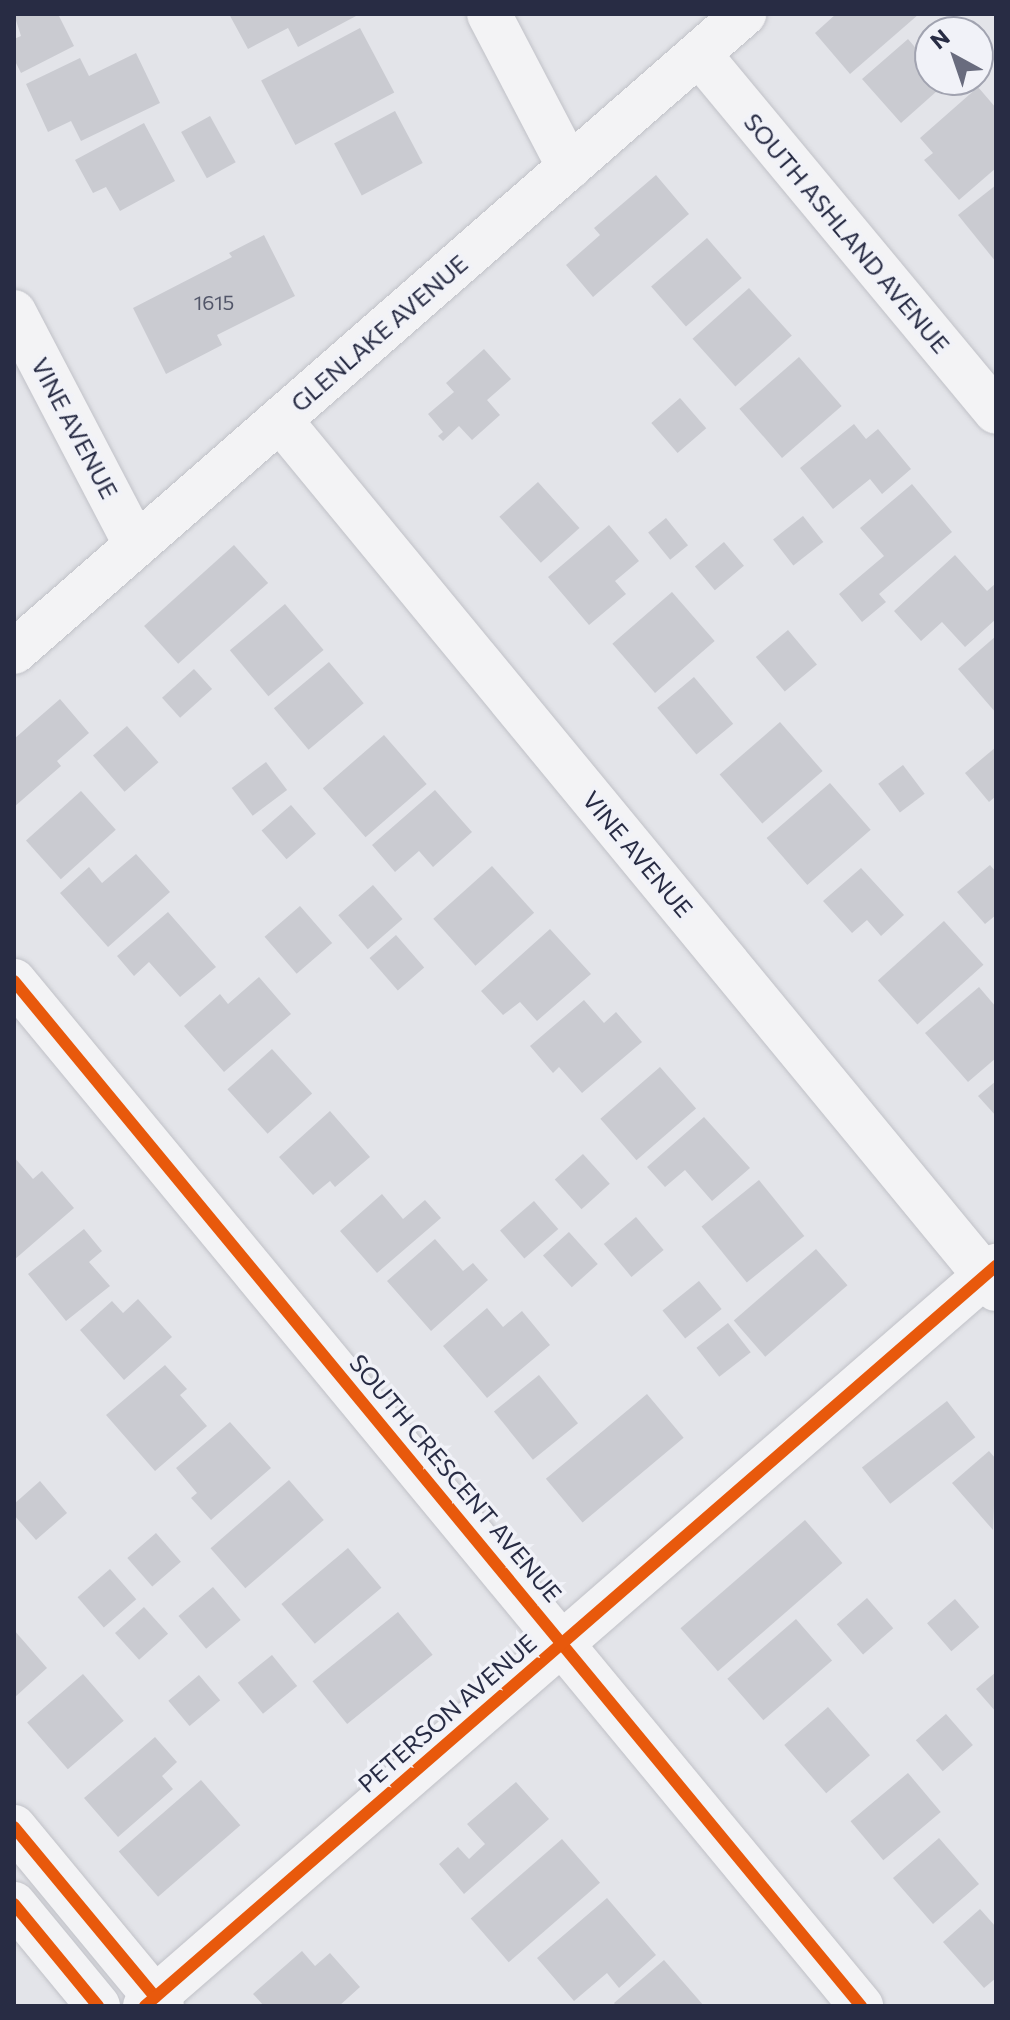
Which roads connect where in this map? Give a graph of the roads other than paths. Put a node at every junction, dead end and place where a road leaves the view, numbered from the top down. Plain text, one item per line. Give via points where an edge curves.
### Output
1 (489, 14) edge
2 (744, 14) edge
3 (699, 54) junction
4 (569, 167) junction
5 (14, 312) edge
6 (996, 412) edge
7 (280, 420) junction
8 (136, 545) junction
9 (14, 652) edge
10 (14, 981) edge
11 (992, 1277) edge
12 (563, 1641) junction
13 (14, 1827) edge
14 (14, 1904) edge
15 (154, 2003) edge
16 (98, 2006) edge
17 (861, 2006) edge

1 - 4 street
2 - 3 street, GLENLAKE AVENUE
3 - 4 street, GLENLAKE AVENUE
3 - 6 street, SOUTH ASHLAND AVENUE
4 - 7 street, GLENLAKE AVENUE
5 - 8 street, VINE AVENUE
7 - 8 street, GLENLAKE AVENUE
7 - 11 street, VINE AVENUE
8 - 9 street, GLENLAKE AVENUE
10 - 12 street, SOUTH CRESCENT AVENUE
11 - 12 street, PETERSON AVENUE
12 - 15 street, PETERSON AVENUE
12 - 17 street, SOUTH CRESCENT AVENUE
13 - 15 street
14 - 16 street

